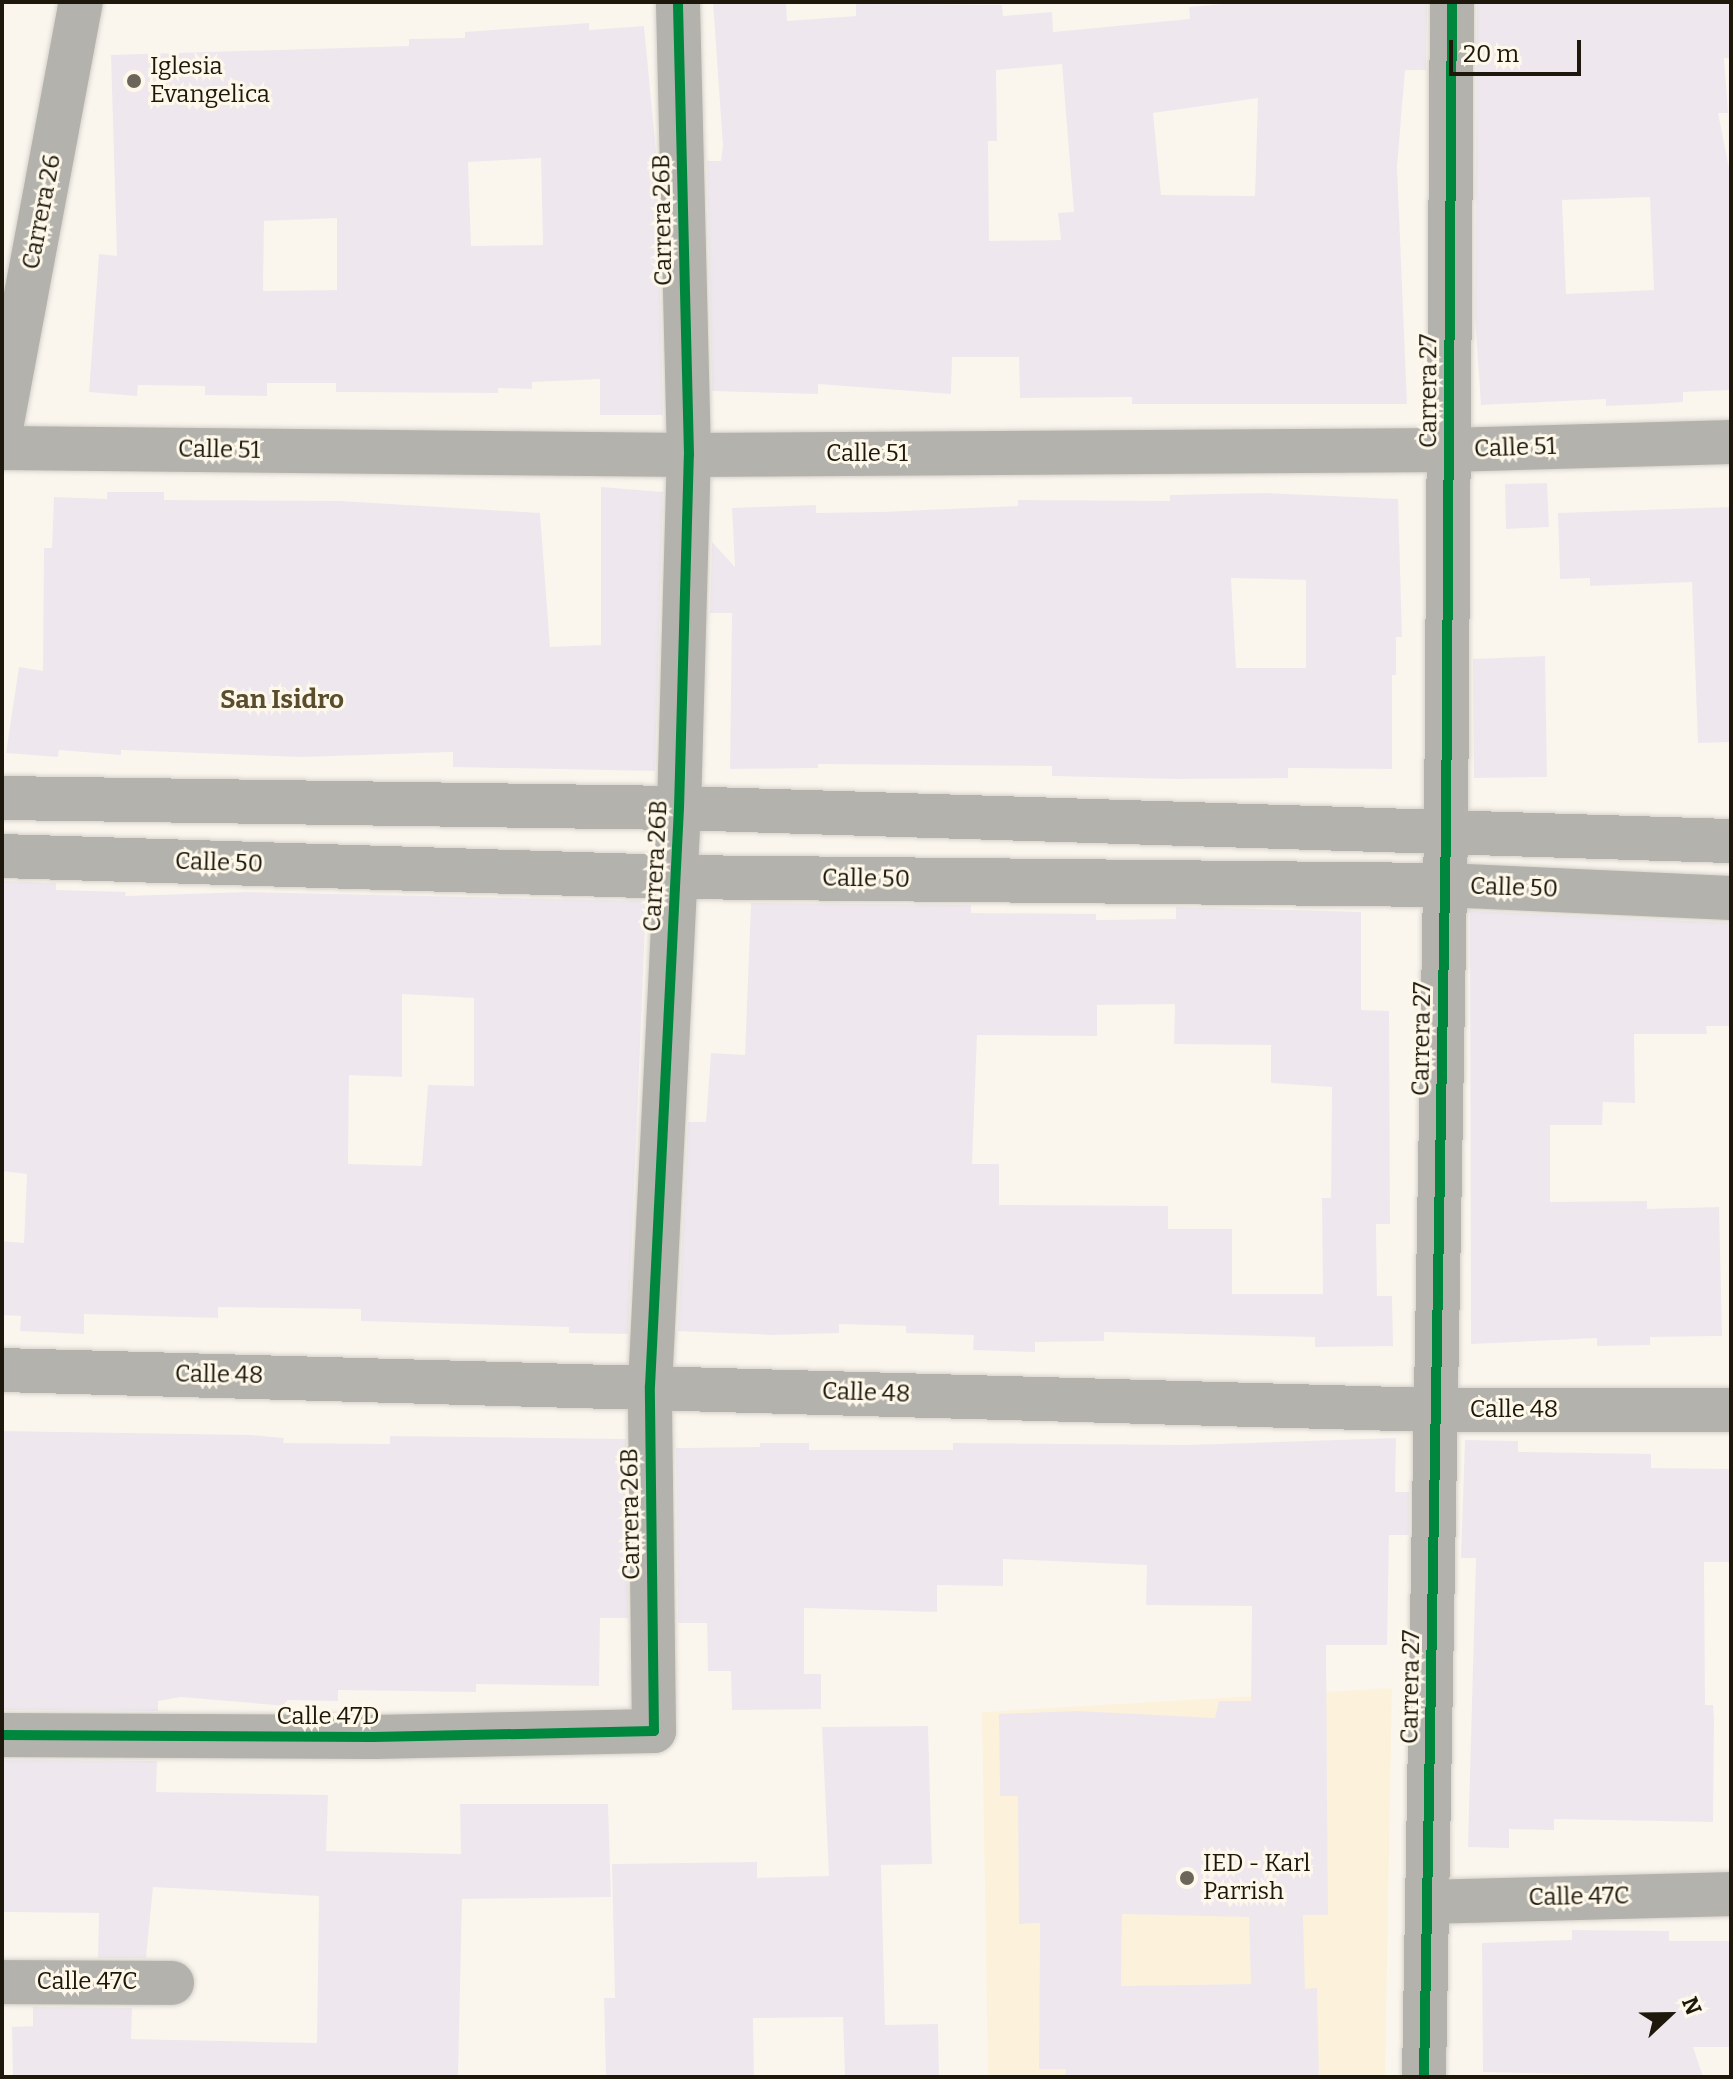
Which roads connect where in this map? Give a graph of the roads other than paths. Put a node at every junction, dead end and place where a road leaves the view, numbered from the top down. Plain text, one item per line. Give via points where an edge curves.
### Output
1 (81, 2) edge
2 (678, 2) edge
3 (1452, 2) edge
4 (2, 423) edge
5 (1731, 442) edge
6 (2, 448) edge
7 (1448, 450) junction
8 (689, 455) junction
9 (2, 798) edge
10 (679, 808) junction
11 (1446, 832) junction
12 (1731, 841) edge
13 (2, 856) edge
14 (675, 877) junction
15 (1444, 885) junction
16 (1731, 898) edge
17 (2, 1370) edge
18 (650, 1386) junction
19 (1436, 1410) junction
20 (1731, 1410) edge
21 (654, 1731) joint
22 (2, 1735) edge
23 (1731, 1894) edge
24 (1428, 1902) junction
25 (2, 1982) edge
26 (172, 1983) dead end
27 (1424, 2077) edge

1 - 4 street, Carrera 26
2 - 8 street, Carrera 26B
3 - 7 street, Carrera 27
5 - 7 street, Calle 51
6 - 8 street, Calle 51
7 - 8 street, Calle 51
7 - 11 street, Carrera 27
8 - 10 street, Carrera 26B
9 - 10 street
10 - 11 street
10 - 14 street, Carrera 26B
11 - 12 street
11 - 15 street, Carrera 27
13 - 14 street, Calle 50
14 - 15 street, Calle 50
14 - 18 street, Carrera 26B
15 - 16 street, Calle 50
15 - 19 street, Carrera 27
17 - 18 street, Calle 48
18 - 19 street, Calle 48
18 - 21 street, Carrera 26B
19 - 20 street, Calle 48
19 - 24 street, Carrera 27
21 - 22 street, Calle 47D via 373,1737
23 - 24 street, Calle 47C
24 - 27 street, Carrera 27
25 - 26 street, Calle 47C

